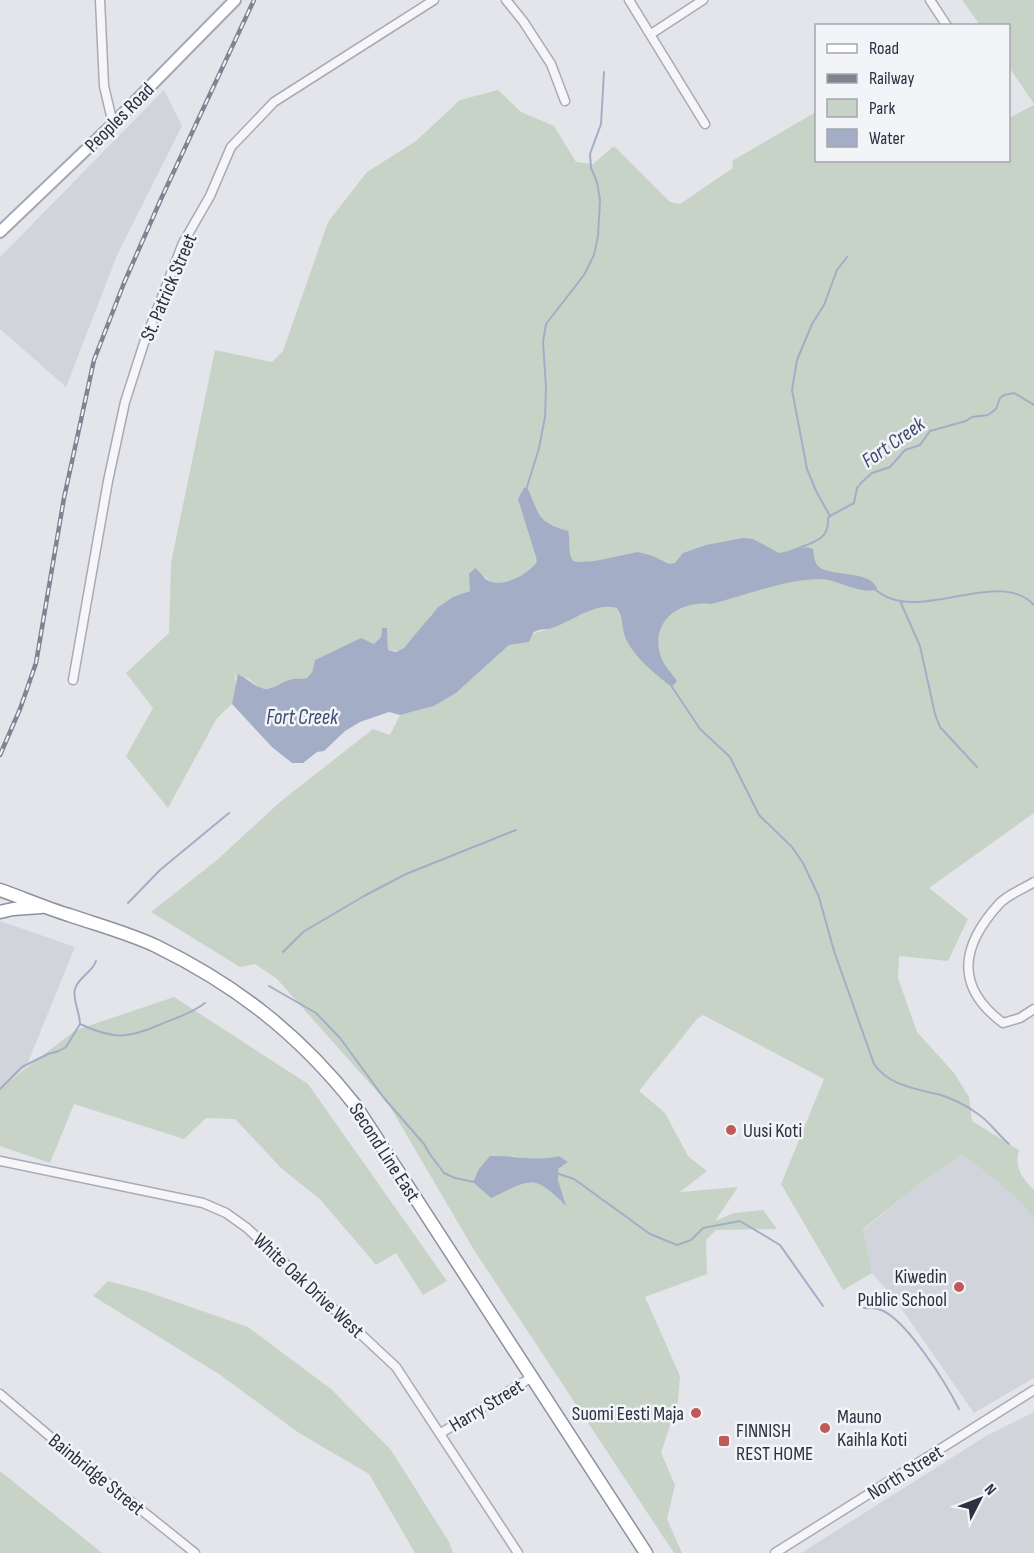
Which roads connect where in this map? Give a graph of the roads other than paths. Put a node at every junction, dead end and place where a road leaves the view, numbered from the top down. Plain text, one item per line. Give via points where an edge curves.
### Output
1 (100, 0) edge
2 (235, 0) edge
3 (434, 0) edge
4 (506, 0) edge
5 (629, 0) edge
6 (702, 0) edge
7 (930, 0) edge
8 (946, 24) edge
9 (651, 34) junction
10 (565, 101) dead end
11 (113, 124) junction
12 (705, 124) dead end
13 (0, 232) edge
14 (73, 680) dead end
15 (1034, 882) edge
16 (0, 890) edge
17 (45, 907) junction
18 (0, 912) edge
19 (1034, 1009) edge
20 (0, 1161) edge
21 (532, 1377) junction
22 (1034, 1390) edge
23 (0, 1394) edge
24 (441, 1433) junction
25 (195, 1553) edge
26 (518, 1553) edge
27 (645, 1553) edge
28 (775, 1553) edge

1 - 11 street via 104,86
2 - 11 main road, Peoples Road
3 - 14 street, St. Patrick Street via 274,102 231,147 210,196 183,243 124,402
4 - 10 street via 551,64
5 - 9 street
6 - 9 street
7 - 8 street
9 - 12 street
11 - 13 main road, Peoples Road
15 - 19 street via 1000,903 973,940 968,959 969,979 978,997 1003,1023
16 - 17 highway, Second Line East
17 - 18 highway
17 - 21 highway, Second Line East via 123,932 196,967 251,1002 303,1045 355,1105
20 - 24 street, White Oak Drive West via 203,1203 226,1213 396,1366
21 - 24 street, Harry Street
21 - 27 highway, Second Line East
22 - 28 street, North Street
23 - 25 street, Bainbridge Street
24 - 26 street, White Oak Drive West

